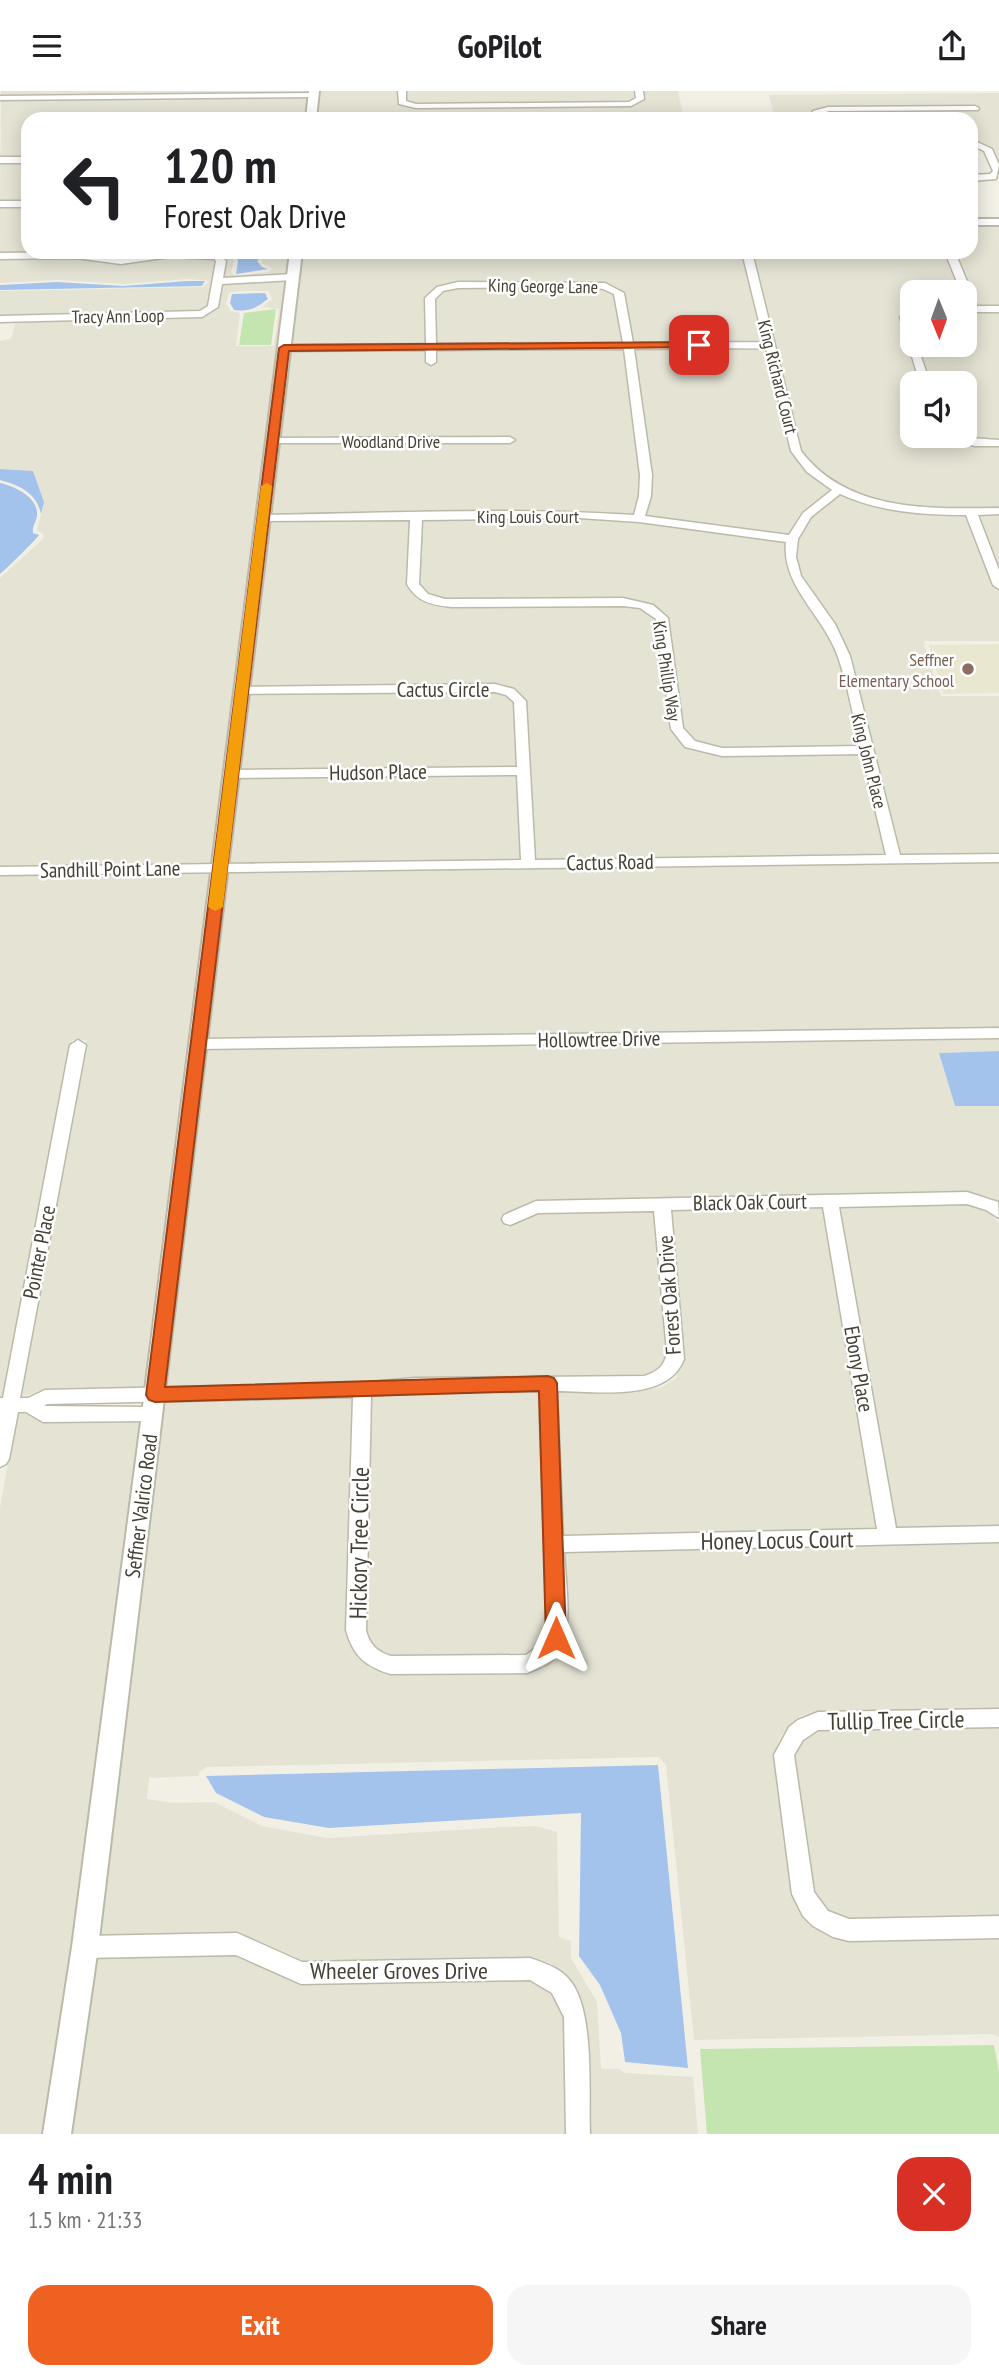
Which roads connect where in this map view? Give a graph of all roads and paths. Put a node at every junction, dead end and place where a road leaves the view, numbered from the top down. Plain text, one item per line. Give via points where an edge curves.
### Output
1 (401, 91) edge
2 (639, 91) edge
3 (314, 93) edge
4 (102, 94) edge
5 (207, 94) edge
6 (0, 99) edge
7 (975, 108) dead end
8 (312, 112) edge
9 (819, 112) edge
10 (978, 145) edge
11 (0, 160) edge
12 (21, 160) edge
13 (978, 178) edge
14 (0, 204) edge
15 (21, 204) edge
16 (978, 222) edge
17 (999, 222) edge
18 (0, 256) edge
19 (21, 256) edge
20 (106, 259) edge
21 (135, 259) edge
22 (219, 259) edge
23 (295, 259) edge
24 (749, 259) edge
25 (952, 259) edge
26 (959, 280) edge
27 (292, 281) junction
28 (217, 284) junction
29 (977, 309) edge
30 (999, 309) edge
31 (0, 319) edge
32 (629, 345) junction
33 (769, 345) junction
34 (431, 347) junction
35 (284, 348) junction
36 (431, 362) dead end
37 (510, 440) dead end
38 (272, 442) junction
39 (977, 443) edge
40 (999, 443) edge
41 (840, 489) junction
42 (971, 512) junction
43 (999, 512) edge
44 (416, 516) junction
45 (263, 518) junction
46 (639, 519) junction
47 (792, 540) junction
48 (999, 585) edge
49 (241, 691) junction
50 (865, 750) junction
51 (524, 771) junction
52 (231, 774) junction
53 (999, 858) edge
54 (894, 859) junction
55 (528, 863) junction
56 (220, 868) junction
57 (0, 871) edge
58 (999, 1033) edge
59 (199, 1044) junction
60 (78, 1045) dead end
61 (830, 1201) junction
62 (662, 1203) junction
63 (995, 1209) edge
64 (510, 1219) dead end
65 (548, 1383) junction
66 (362, 1390) junction
67 (154, 1404) junction
68 (5, 1405) edge
69 (0, 1459) edge
70 (999, 1534) edge
71 (888, 1538) junction
72 (554, 1544) junction
73 (999, 1719) edge
74 (999, 1927) edge
75 (85, 1947) junction
76 (57, 2134) edge
77 (578, 2134) edge

1 - 2 street via 402,102 416,106 631,104 640,99
3 - 5 street
3 - 8 street
4 - 5 street
4 - 6 street
7 - 9 street
10 - 13 street via 988,149 998,171 993,177
11 - 12 street
14 - 15 street
16 - 17 street
18 - 19 street
20 - 21 street
22 - 28 street
23 - 27 street, Seffner Valrico Road
24 - 33 street, King Richard Court
25 - 26 street
27 - 28 street
27 - 35 street, Seffner Valrico Road
28 - 31 street, Tracy Ann Loop via 213,307 202,314
29 - 30 street
32 - 33 street
32 - 34 street
32 - 34 street, King George Lane via 622,298 612,288 591,284 471,285 448,286 430,298
32 - 46 street, King George Lane via 646,475
33 - 41 street, King Richard Court via 796,451 813,472
34 - 35 street
34 - 36 street, King George Lane
35 - 38 street, Seffner Valrico Road
37 - 38 street, Woodland Drive
38 - 45 street, Seffner Valrico Road
39 - 40 street
41 - 42 street, King Richard Court via 901,507
41 - 47 street via 807,515
42 - 43 street, King Richard Court
42 - 48 street
44 - 45 street, King Louis Court
44 - 46 street, King Louis Court
44 - 50 street, King Phillip Way via 413,584 425,599 451,603 623,602 657,612 662,618 677,729 690,744 722,752
45 - 49 street, Seffner Valrico Road
46 - 47 street, King Louis Court
47 - 50 street, King John Place via 795,576 829,624 844,656
49 - 51 street, Cactus Circle via 503,689 520,701
49 - 52 street, Seffner Valrico Road
50 - 54 street, King John Place
51 - 52 street, Hudson Place
51 - 55 street, Cactus Circle
52 - 56 street, Seffner Valrico Road
53 - 54 street, Cactus Road
54 - 55 street, Cactus Road
55 - 56 street, Cactus Road
56 - 57 street, Sandhill Point Lane
56 - 59 street, Seffner Valrico Road
58 - 59 street, Hollowtree Drive
59 - 67 street, Seffner Valrico Road
60 - 68 street, Pointer Place
61 - 62 street, Black Oak Court
61 - 63 street, Black Oak Court via 967,1198
61 - 71 street, Ebony Place
62 - 64 street, Black Oak Court via 536,1207
62 - 65 street, Forest Oak Drive via 676,1352 669,1373 644,1383
65 - 66 street, Forest Oak Drive
65 - 72 street, Hickory Tree Circle
66 - 67 street, Forest Oak Drive
66 - 72 street, Hickory Tree Circle via 356,1630 366,1654 391,1665 527,1664 542,1658 556,1638
67 - 68 street, Forest Oak Drive via 43,1415 30,1405
67 - 75 street, Seffner Valrico Road
68 - 69 street, Pointer Place
70 - 71 street, Honey Locus Court
71 - 72 street, Honey Locus Court
73 - 74 street, Tullip Tree Circle via 818,1721 795,1733 784,1755 803,1894 820,1919 849,1930
75 - 76 street, Seffner Valrico Road
75 - 77 street, Wheeler Groves Drive via 237,1944 301,1972 530,1969 547,1974 562,1985 575,2017

